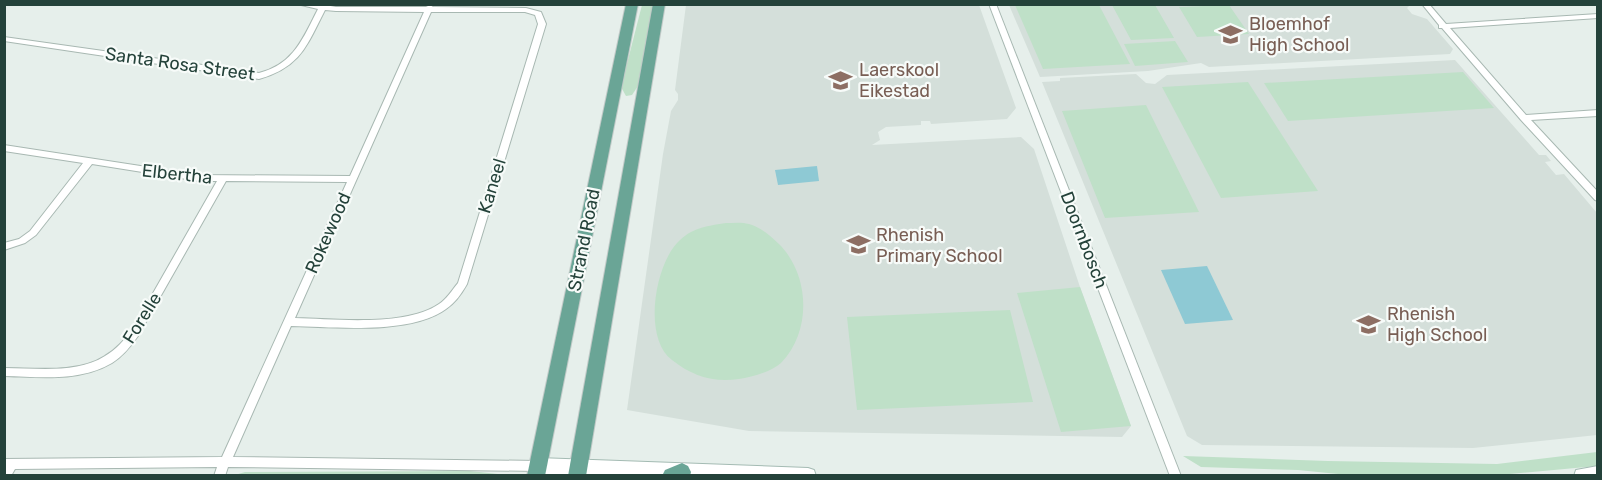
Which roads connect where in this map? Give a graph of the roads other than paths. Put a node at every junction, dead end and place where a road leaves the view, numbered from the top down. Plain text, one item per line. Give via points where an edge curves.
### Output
1 (300, 4) edge
2 (632, 4) edge
3 (659, 4) edge
4 (993, 4) edge
5 (1425, 4) edge
6 (322, 8) junction
7 (430, 8) edge
8 (1598, 16) edge
9 (1442, 26) junction
10 (4, 39) edge
11 (1598, 113) edge
12 (1524, 118) junction
13 (4, 148) edge
14 (89, 162) junction
15 (223, 179) junction
16 (352, 179) junction
17 (1598, 198) edge
18 (4, 247) edge
19 (288, 322) junction
20 (4, 372) edge
21 (225, 462) junction
22 (8, 464) edge
23 (537, 471) edge
24 (578, 471) edge
25 (677, 474) edge
26 (734, 474) edge
27 (1598, 474) edge
28 (779, 475) edge
29 (4, 476) edge
30 (219, 476) edge
31 (808, 476) edge
32 (1176, 476) edge
33 (1582, 476) edge

1 - 6 street
2 - 23 main road, Strand Road
3 - 24 main road, Strand Road
4 - 32 street, Doornbosch
5 - 9 street
6 - 7 street
6 - 10 street, Santa Rosa Street via 290,63 259,76
7 - 16 street, Rokewood
7 - 19 street, Kaneel via 526,10 542,19 462,284 440,309 411,320
8 - 9 street
9 - 12 street
11 - 12 street
12 - 17 street
13 - 14 street, Elbertha
14 - 15 street, Elbertha
14 - 18 street via 33,233
15 - 16 street, Elbertha
15 - 20 street, Forelle via 135,333 117,355 76,372
16 - 19 street, Rokewood
19 - 21 street, Rokewood
21 - 22 street
21 - 23 street
21 - 30 street, Rokewood
22 - 29 street
23 - 24 street
24 - 25 street
25 - 26 street
26 - 28 street
27 - 33 street
28 - 31 street

